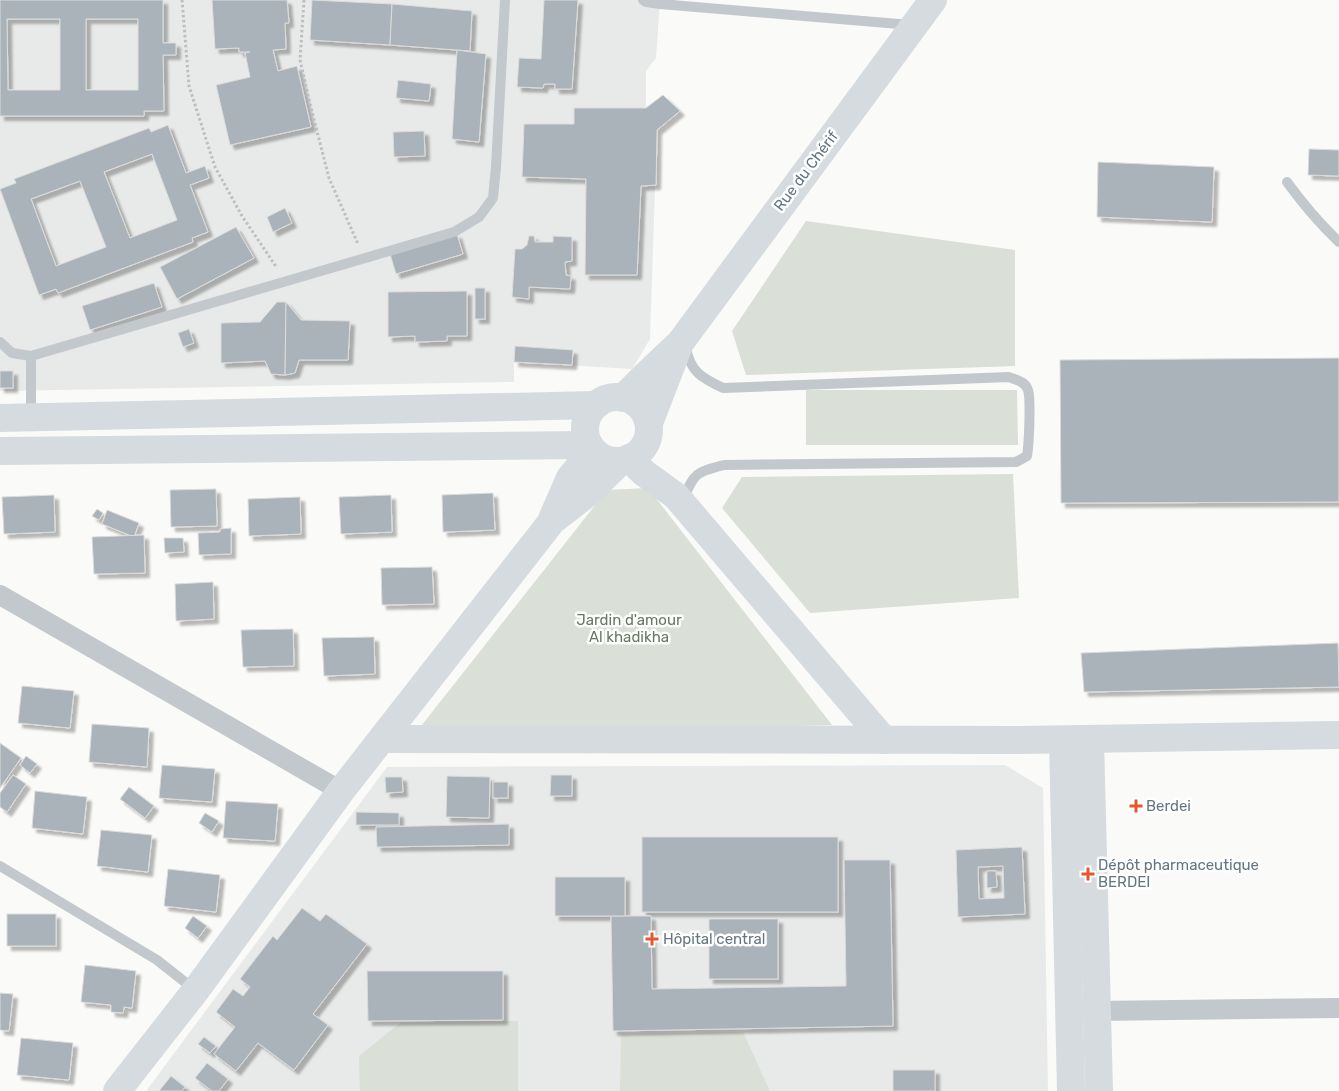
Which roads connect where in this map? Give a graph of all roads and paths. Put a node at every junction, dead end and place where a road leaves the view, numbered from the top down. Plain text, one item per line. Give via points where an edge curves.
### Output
1 (182, 0) edge
2 (304, 0) edge
3 (505, 0) edge
4 (643, 0) edge
5 (934, 0) edge
6 (914, 25) junction
7 (1287, 182) dead end
8 (1339, 242) edge
9 (364, 258) junction
10 (285, 281) junction
11 (682, 340) junction
12 (0, 342) edge
13 (31, 356) junction
14 (623, 398) junction
15 (596, 405) junction
16 (31, 417) junction
17 (0, 418) edge
18 (649, 428) junction
19 (591, 448) junction
20 (0, 451) edge
21 (625, 460) junction
22 (679, 499) junction
23 (552, 521) junction
24 (0, 595) edge
25 (1339, 734) edge
26 (382, 739) junction
27 (884, 740) junction
28 (1063, 740) junction
29 (1090, 740) junction
30 (341, 792) junction
31 (0, 866) edge
32 (196, 990) junction
33 (1339, 1008) edge
34 (1096, 1011) junction
35 (117, 1091) edge
36 (1070, 1091) edge
37 (1099, 1091) edge

1 - 10 path via 189,86 215,168
2 - 9 path via 300,60 310,104 329,178
3 - 9 lane via 493,198 479,217 454,232
4 - 6 lane
5 - 6 street, Rue du Chérif
6 - 11 street, Rue du Chérif
7 - 8 lane via 1319,223
9 - 10 lane
10 - 13 lane
11 - 14 street, Rue du Chérif
11 - 18 street, Rue du Chérif
11 - 22 lane via 688,359 701,377 723,388 1009,377 1022,382 1028,390 1030,444 1027,456 1016,462 724,465 704,470 691,480
12 - 13 lane via 12,352
13 - 16 lane
14 - 15 street via 604,400
14 - 18 street via 640,407
15 - 16 street
15 - 19 street via 586,423 585,434
16 - 17 street
18 - 21 street via 642,450
18 - 22 street
19 - 20 street
19 - 21 street via 607,460
19 - 23 street via 570,478
21 - 22 street
21 - 23 street
22 - 27 street
23 - 26 street
24 - 30 street
25 - 29 street
26 - 27 street
26 - 30 street
27 - 28 street
28 - 29 street
28 - 36 street
29 - 34 street
30 - 32 street
31 - 32 lane via 157,960
32 - 35 street
33 - 34 street
34 - 37 street

